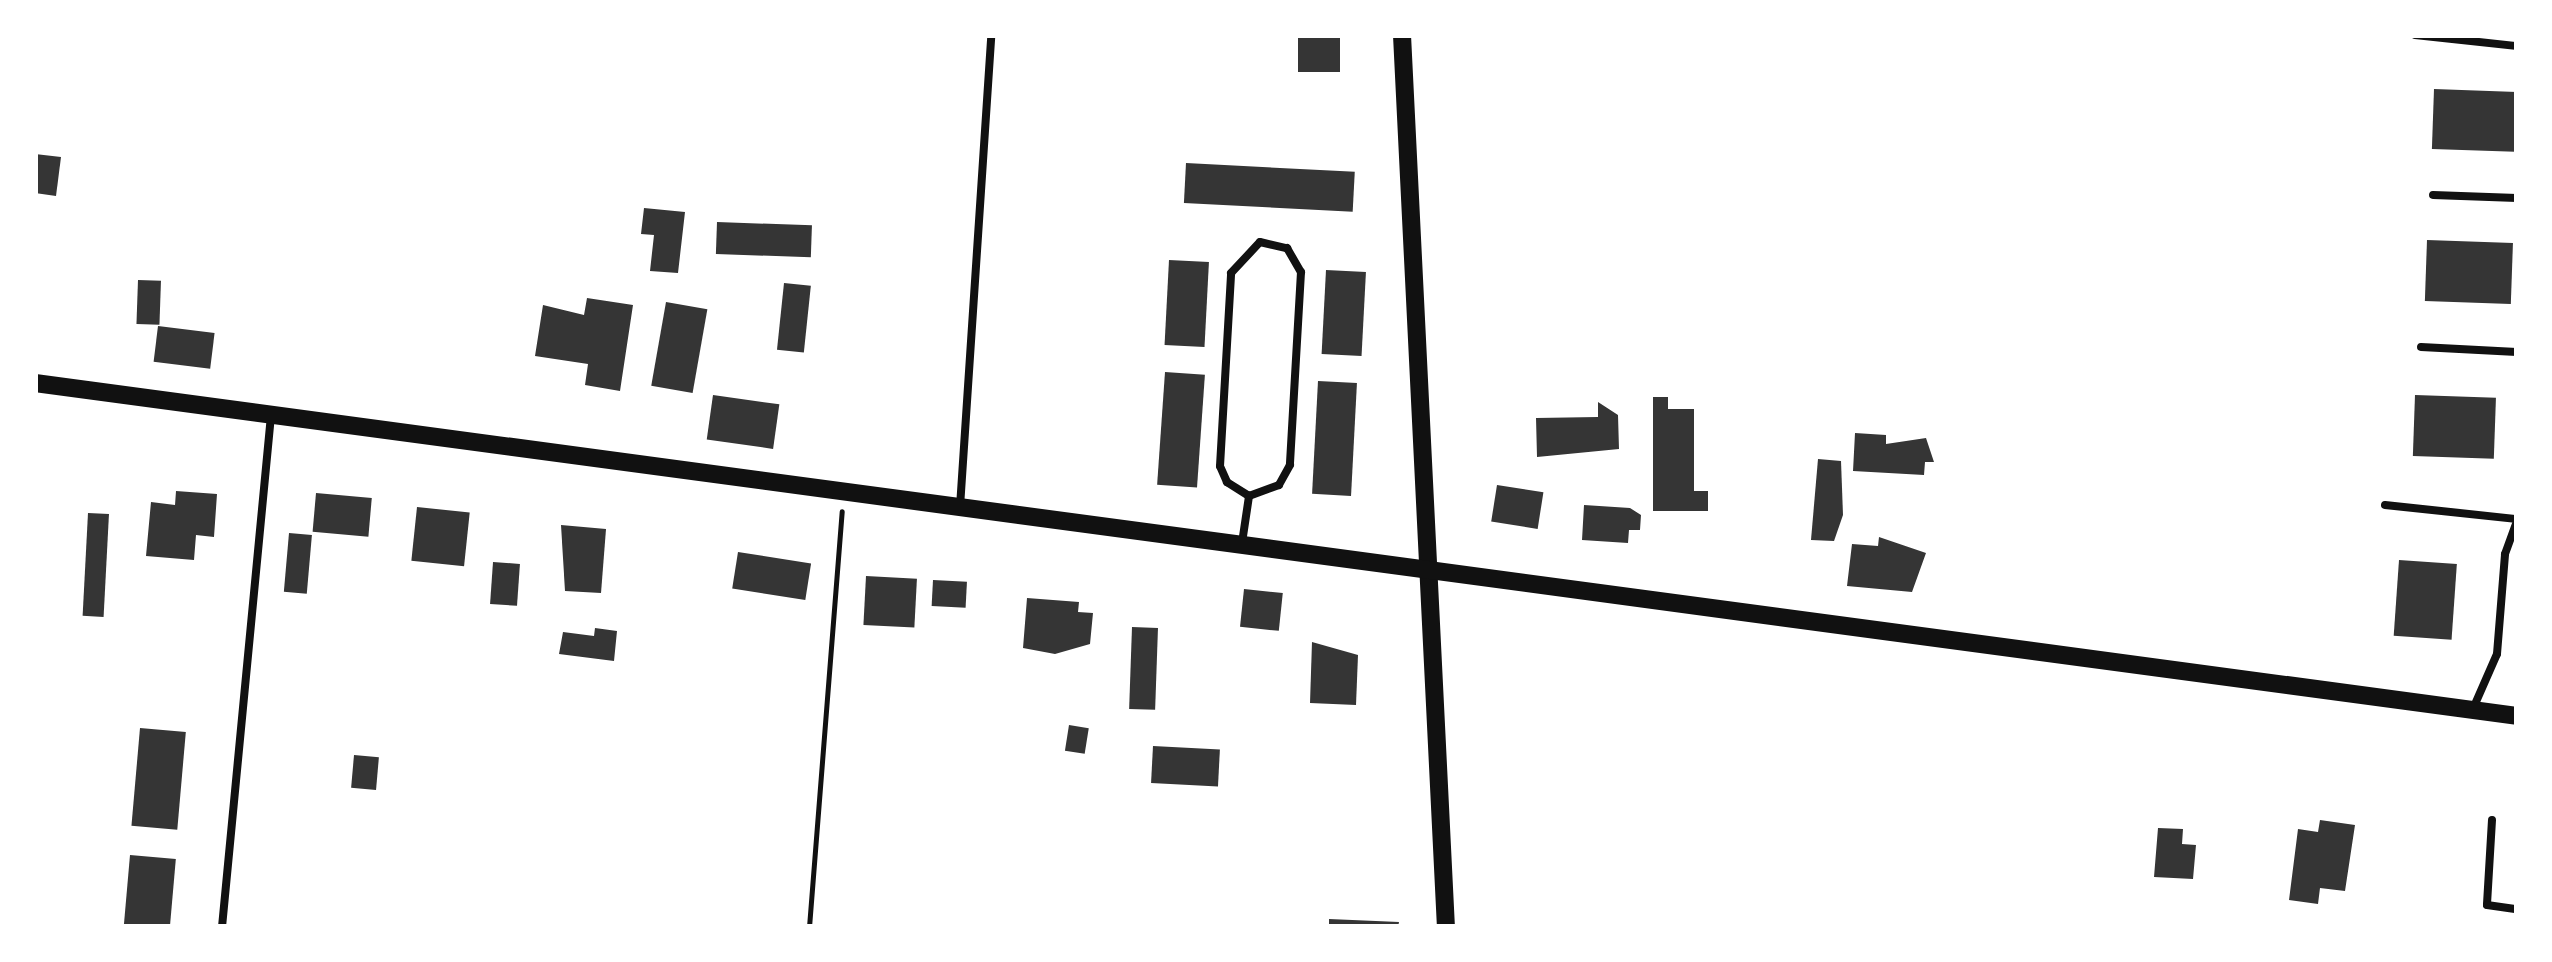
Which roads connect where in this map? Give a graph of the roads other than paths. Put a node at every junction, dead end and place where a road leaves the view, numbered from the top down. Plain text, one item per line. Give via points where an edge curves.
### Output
1 (991, 35) edge
2 (1402, 35) edge
3 (2415, 35) edge
4 (2517, 46) edge
5 (2432, 195) dead end
6 (2517, 198) edge
7 (2421, 348) dead end
8 (2517, 352) edge
9 (35, 383) edge
10 (271, 414) junction
11 (1249, 496) junction
12 (2385, 505) dead end
13 (960, 507) junction
14 (2517, 520) edge
15 (1242, 544) junction
16 (1430, 568) junction
17 (2472, 711) junction
18 (2517, 716) edge
19 (2492, 820) dead end
20 (2517, 909) edge
21 (222, 927) edge
22 (1446, 927) edge

1 - 13 lane
2 - 16 street
3 - 4 lane
5 - 6 lane
7 - 8 lane
9 - 10 street
10 - 13 street
10 - 21 lane
11 - 11 lane via 1226,482 1220,466 1231,273 1251,246 1274,242 1301,272 1290,464 1280,486
11 - 15 lane
12 - 14 lane
13 - 15 street
14 - 17 lane via 2505,554 2497,654
15 - 16 street
16 - 17 street
16 - 22 street
17 - 18 street
19 - 20 lane via 2487,905

